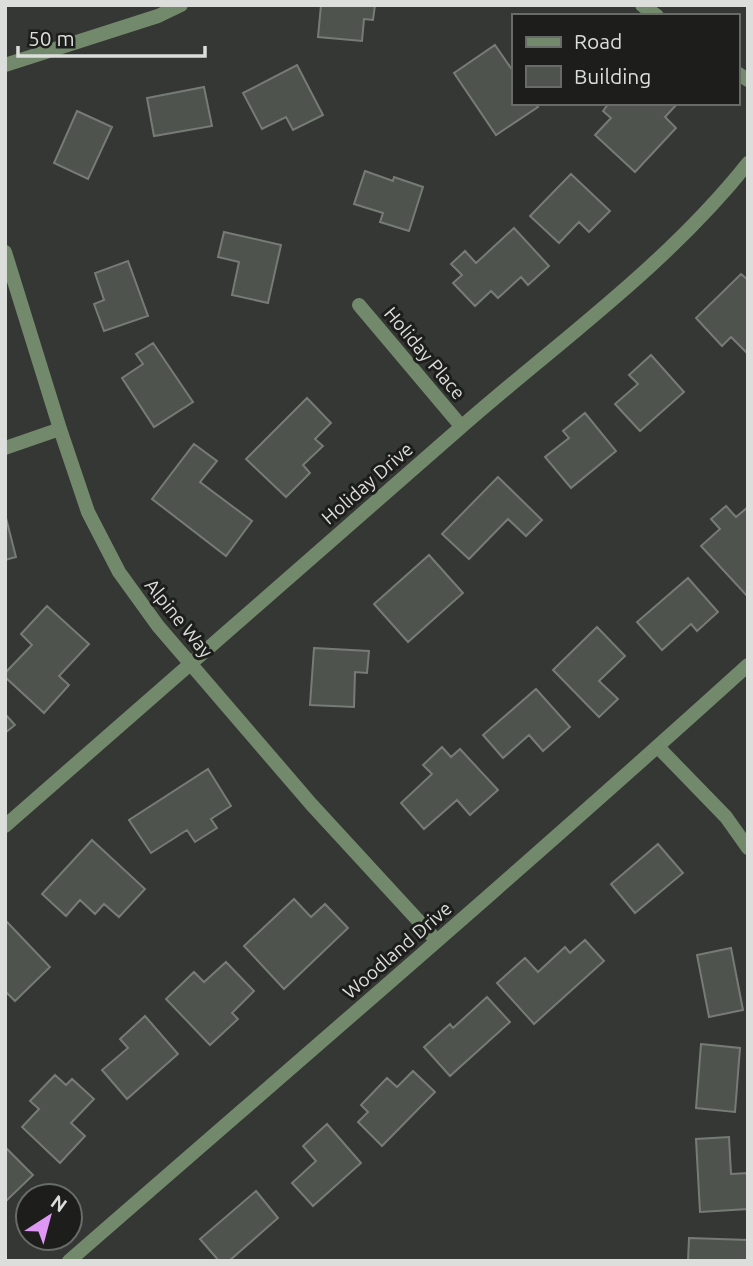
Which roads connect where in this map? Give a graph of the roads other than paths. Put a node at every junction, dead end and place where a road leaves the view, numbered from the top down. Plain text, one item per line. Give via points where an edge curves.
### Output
1 (181, 5) edge
2 (5, 65) edge
3 (748, 163) edge
4 (5, 252) edge
5 (359, 306) dead end
6 (461, 426) junction
7 (60, 429) junction
8 (5, 448) edge
9 (191, 664) junction
10 (748, 665) edge
11 (658, 747) junction
12 (5, 826) edge
13 (748, 848) edge
14 (437, 941) junction
15 (69, 1261) edge

1 - 2 street
3 - 6 street, Holiday Drive via 682,237
4 - 7 street, Alpine Way
5 - 6 street, Holiday Place
6 - 9 street, Holiday Drive
7 - 8 street
7 - 9 street, Alpine Way via 88,512 119,572
9 - 12 street, Holiday Drive
9 - 14 street, Alpine Way
10 - 11 street, Woodland Drive
11 - 13 street via 726,817
11 - 14 street, Woodland Drive
14 - 15 street, Woodland Drive

